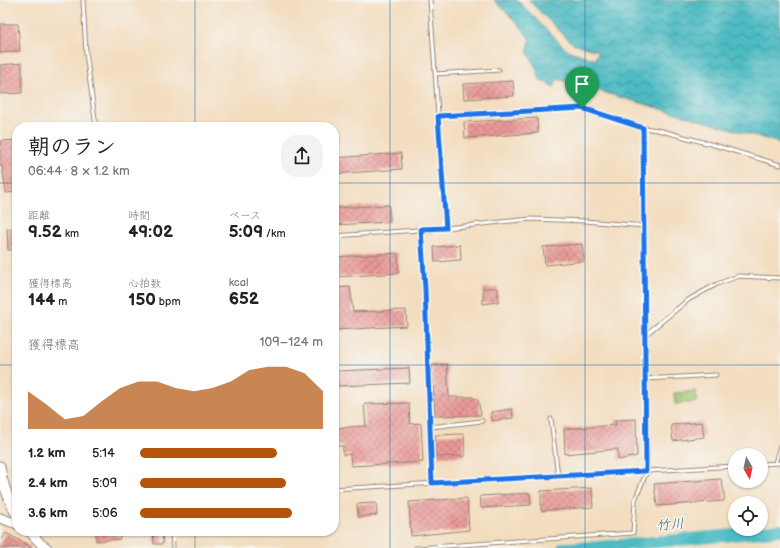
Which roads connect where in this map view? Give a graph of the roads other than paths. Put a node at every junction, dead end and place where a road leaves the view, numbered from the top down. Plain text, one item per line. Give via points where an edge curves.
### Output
1 (83, 0) edge
2 (430, 0) edge
3 (499, 70) dead end
4 (435, 74) junction
5 (438, 116) junction
6 (95, 122) edge
7 (643, 128) junction
8 (780, 165) edge
9 (644, 226) junction
10 (446, 228) junction
11 (421, 229) junction
12 (339, 236) edge
13 (780, 278) edge
14 (645, 335) junction
15 (716, 375) dead end
16 (646, 379) junction
17 (551, 419) dead end
18 (482, 422) dead end
19 (430, 427) junction
20 (780, 446) edge
21 (775, 463) junction
22 (780, 463) edge
23 (768, 464) edge
24 (0, 466) edge
25 (728, 466) edge
26 (0, 469) edge
27 (646, 471) junction
28 (558, 476) junction
29 (432, 483) junction
30 (339, 489) edge
31 (12, 507) edge
32 (0, 518) edge
33 (12, 522) edge
34 (34, 536) edge
35 (172, 536) edge
36 (47, 548) edge
37 (173, 548) edge
38 (416, 548) edge

1 - 6 lane via 86,53
2 - 4 lane
3 - 4 lane
4 - 5 lane
5 - 7 lane via 582,108
5 - 10 lane
7 - 8 lane via 714,145
7 - 9 lane
9 - 10 lane via 585,220 530,219
9 - 14 lane
10 - 11 lane
11 - 12 lane
11 - 19 lane
13 - 14 lane via 739,276 717,284 688,300
14 - 16 lane
15 - 16 lane
16 - 27 lane
17 - 28 lane
18 - 19 lane
19 - 29 lane
20 - 21 lane
21 - 22 lane
21 - 23 lane
24 - 26 main road
25 - 27 lane
26 - 31 main road
27 - 28 lane
27 - 38 lane via 635,500 633,533
28 - 29 lane
29 - 30 lane
32 - 33 main road
34 - 36 main road
35 - 37 lane

